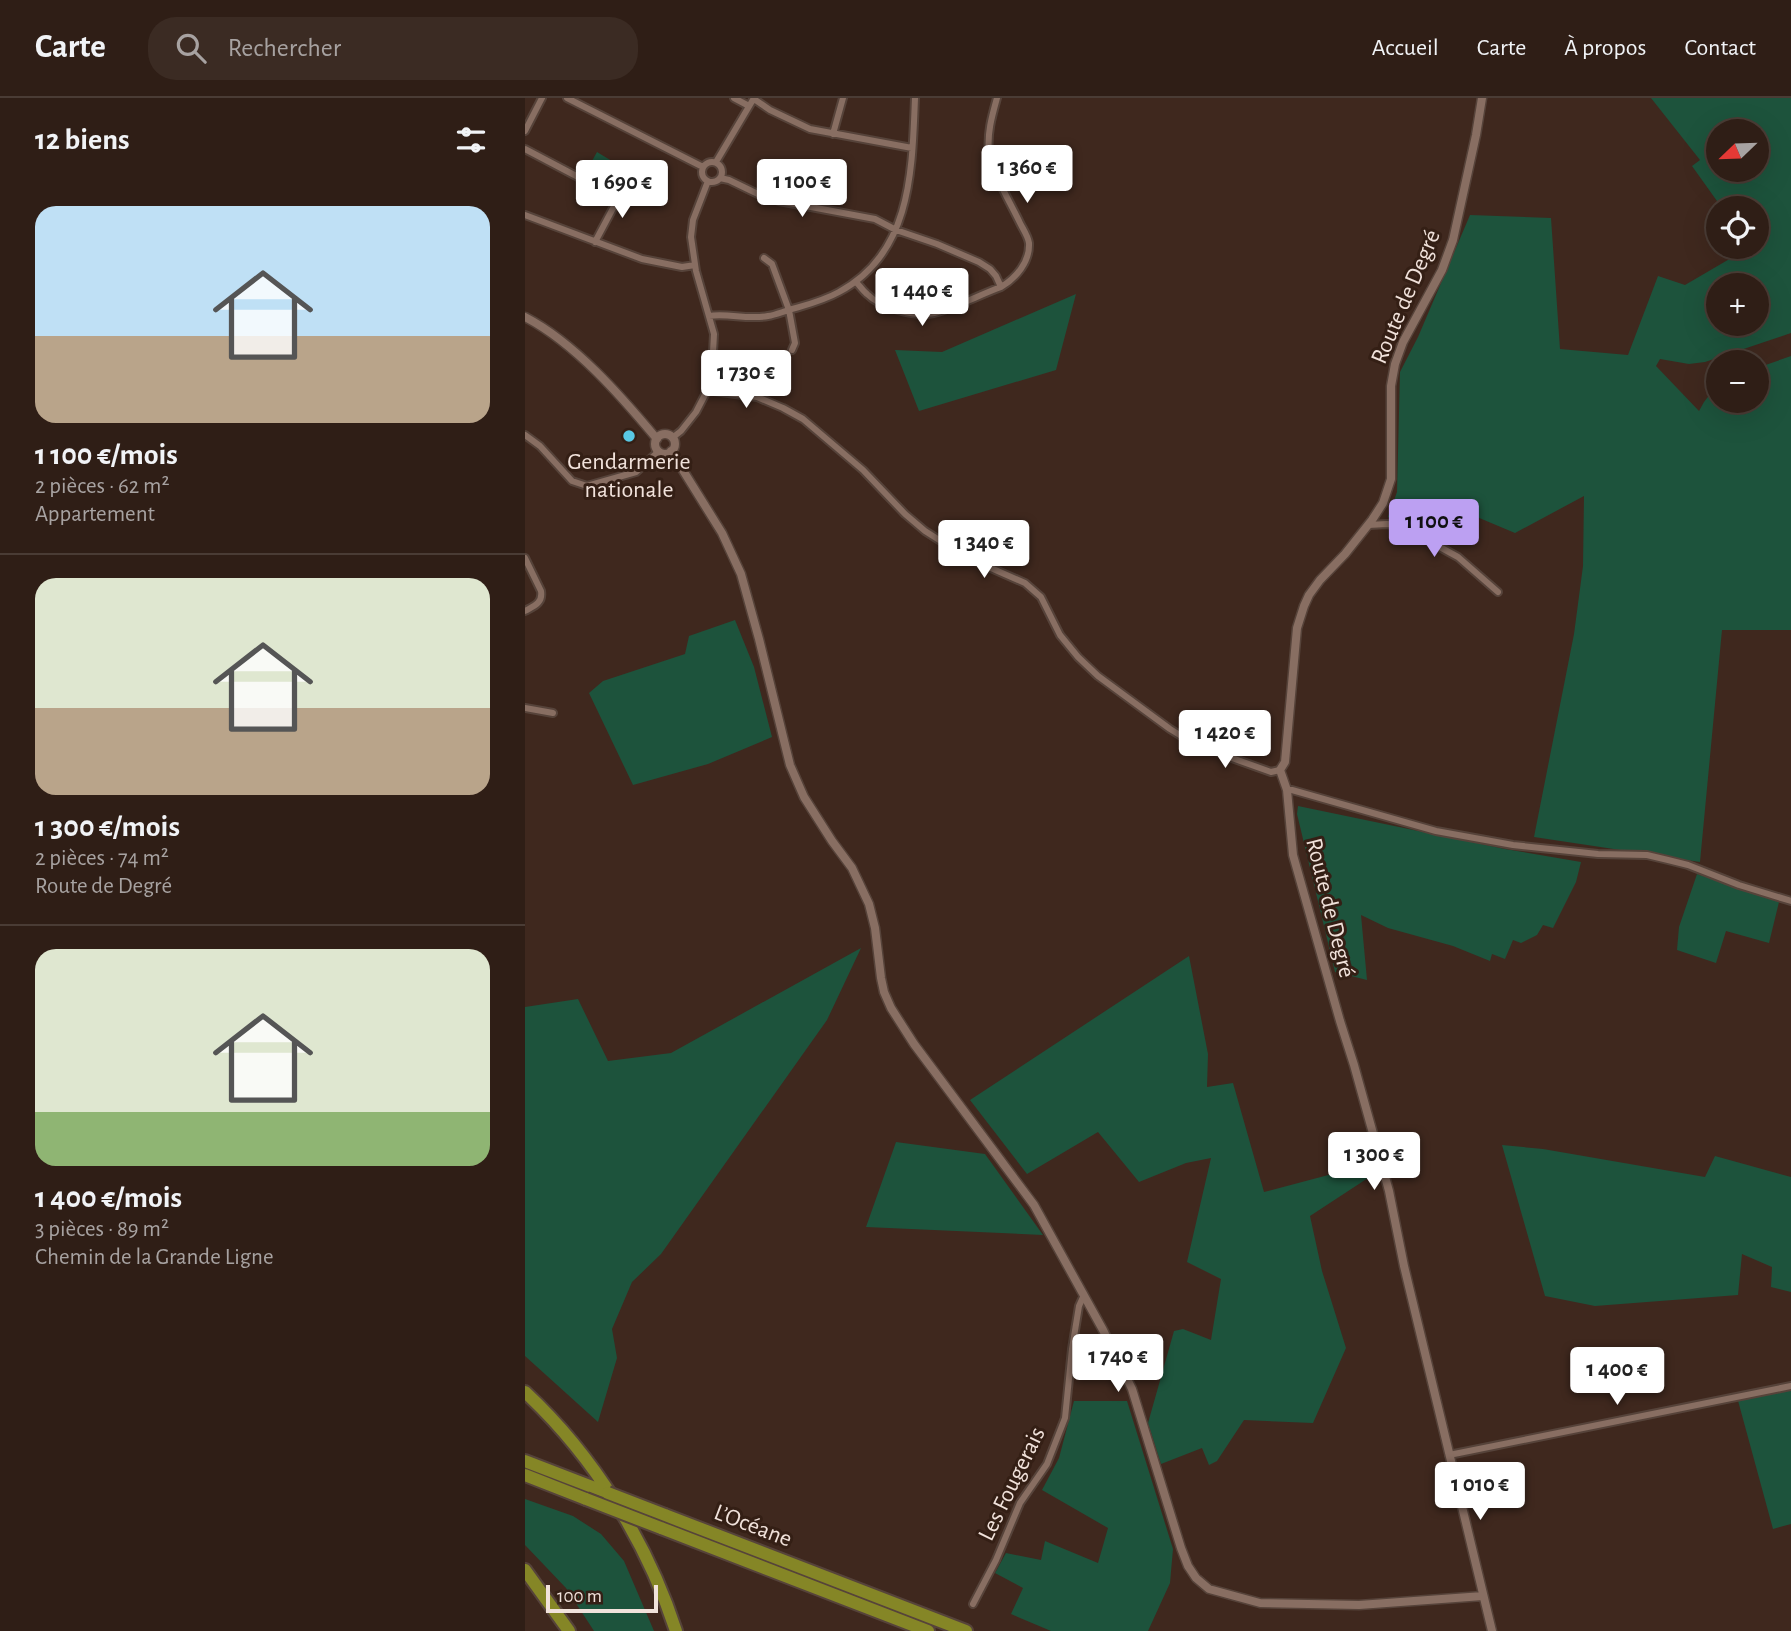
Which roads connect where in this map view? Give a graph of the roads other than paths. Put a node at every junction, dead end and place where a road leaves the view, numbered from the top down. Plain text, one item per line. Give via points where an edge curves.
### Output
1 (542, 98) edge
2 (567, 98) edge
3 (734, 98) edge
4 (754, 98) edge
5 (842, 98) edge
6 (915, 98) edge
7 (997, 98) edge
8 (1482, 98) edge
9 (749, 106) junction
10 (525, 131) edge
11 (833, 134) junction
12 (525, 149) edge
13 (912, 149) junction
14 (716, 162) junction
15 (703, 167) junction
16 (580, 178) dead end
17 (720, 178) junction
18 (708, 181) junction
19 (618, 190) dead end
20 (525, 215) edge
21 (896, 230) junction
22 (595, 242) junction
23 (764, 258) dead end
24 (695, 265) junction
25 (856, 282) junction
26 (1001, 287) junction
27 (789, 310) junction
28 (709, 316) junction
29 (525, 317) edge
30 (792, 350) dead end
31 (708, 389) junction
32 (525, 435) edge
33 (672, 438) junction
34 (657, 439) junction
35 (659, 452) junction
36 (671, 452) junction
37 (1368, 525) junction
38 (525, 558) edge
39 (1498, 592) dead end
40 (525, 611) edge
41 (525, 708) edge
42 (553, 713) dead end
43 (1280, 770) junction
44 (1287, 790) junction
45 (1791, 901) edge
46 (1084, 1295) junction
47 (1791, 1386) edge
48 (525, 1392) edge
49 (1450, 1455) junction
50 (525, 1461) edge
51 (525, 1475) edge
52 (588, 1493) junction
53 (663, 1522) junction
54 (525, 1570) edge
55 (525, 1581) edge
56 (1483, 1596) junction
57 (973, 1604) dead end
58 (559, 1617) junction
59 (569, 1631) edge
60 (676, 1631) edge
61 (928, 1631) edge
62 (966, 1631) edge
63 (1492, 1631) edge

1 - 10 street
2 - 15 street
3 - 9 street
4 - 9 street
4 - 11 street via 810,129
5 - 11 street
6 - 13 street
7 - 26 street via 989,128 989,153 1029,240 1027,258
8 - 37 street, Route de Degré via 1453,240 1395,364 1391,479 1383,503
9 - 14 street
11 - 13 street
12 - 16 street
13 - 21 street via 906,202
14 - 15 street
14 - 17 street via 723,172
15 - 18 street via 702,175
17 - 18 street
17 - 21 street via 779,201 875,219
18 - 24 street via 693,220
19 - 22 street via 619,197
20 - 22 street
21 - 25 street via 878,260
21 - 26 street via 978,262 990,269
22 - 24 street via 642,259
23 - 27 street via 772,264
24 - 28 street
25 - 26 street via 874,300 920,314
25 - 27 street via 827,298
27 - 28 street via 756,317
27 - 30 street via 795,343
28 - 31 street via 714,341
29 - 34 street via 587,364
31 - 33 street via 696,412
31 - 43 street via 757,397 803,419 925,531 966,557 1025,583 1041,597 1077,657 1176,734 1271,772
32 - 35 street via 572,481 587,486 636,472
33 - 34 street via 664,435
33 - 36 street
34 - 35 street
35 - 36 street
36 - 46 street via 727,542 741,574 790,765 804,797 852,868 869,904 881,978 891,1008 1034,1205
37 - 39 street via 1408,529 1458,557
37 - 43 street, Route de Degré via 1320,580 1304,606 1297,628 1285,762
38 - 40 street via 542,597
41 - 42 street
43 - 44 street, Route de Degré
44 - 45 street via 1487,841 1647,855
44 - 49 street, Route de Degré via 1293,855 1389,1191
46 - 56 street via 1132,1389 1188,1566 1209,1589 1260,1603 1359,1605
46 - 57 street, Les Fougerais via 1075,1327 1065,1418 1047,1464 1020,1503
47 - 49 street
48 - 60 highway via 569,1437 603,1482 652,1571
49 - 56 street, Route de Degré
50 - 52 highway, L’Océane
51 - 52 highway, L’Océane
52 - 53 highway, L’Océane, bridge
53 - 61 highway, L’Océane
53 - 62 highway, L’Océane
54 - 58 highway
55 - 58 highway
56 - 63 street, Route de Degré
58 - 59 highway

